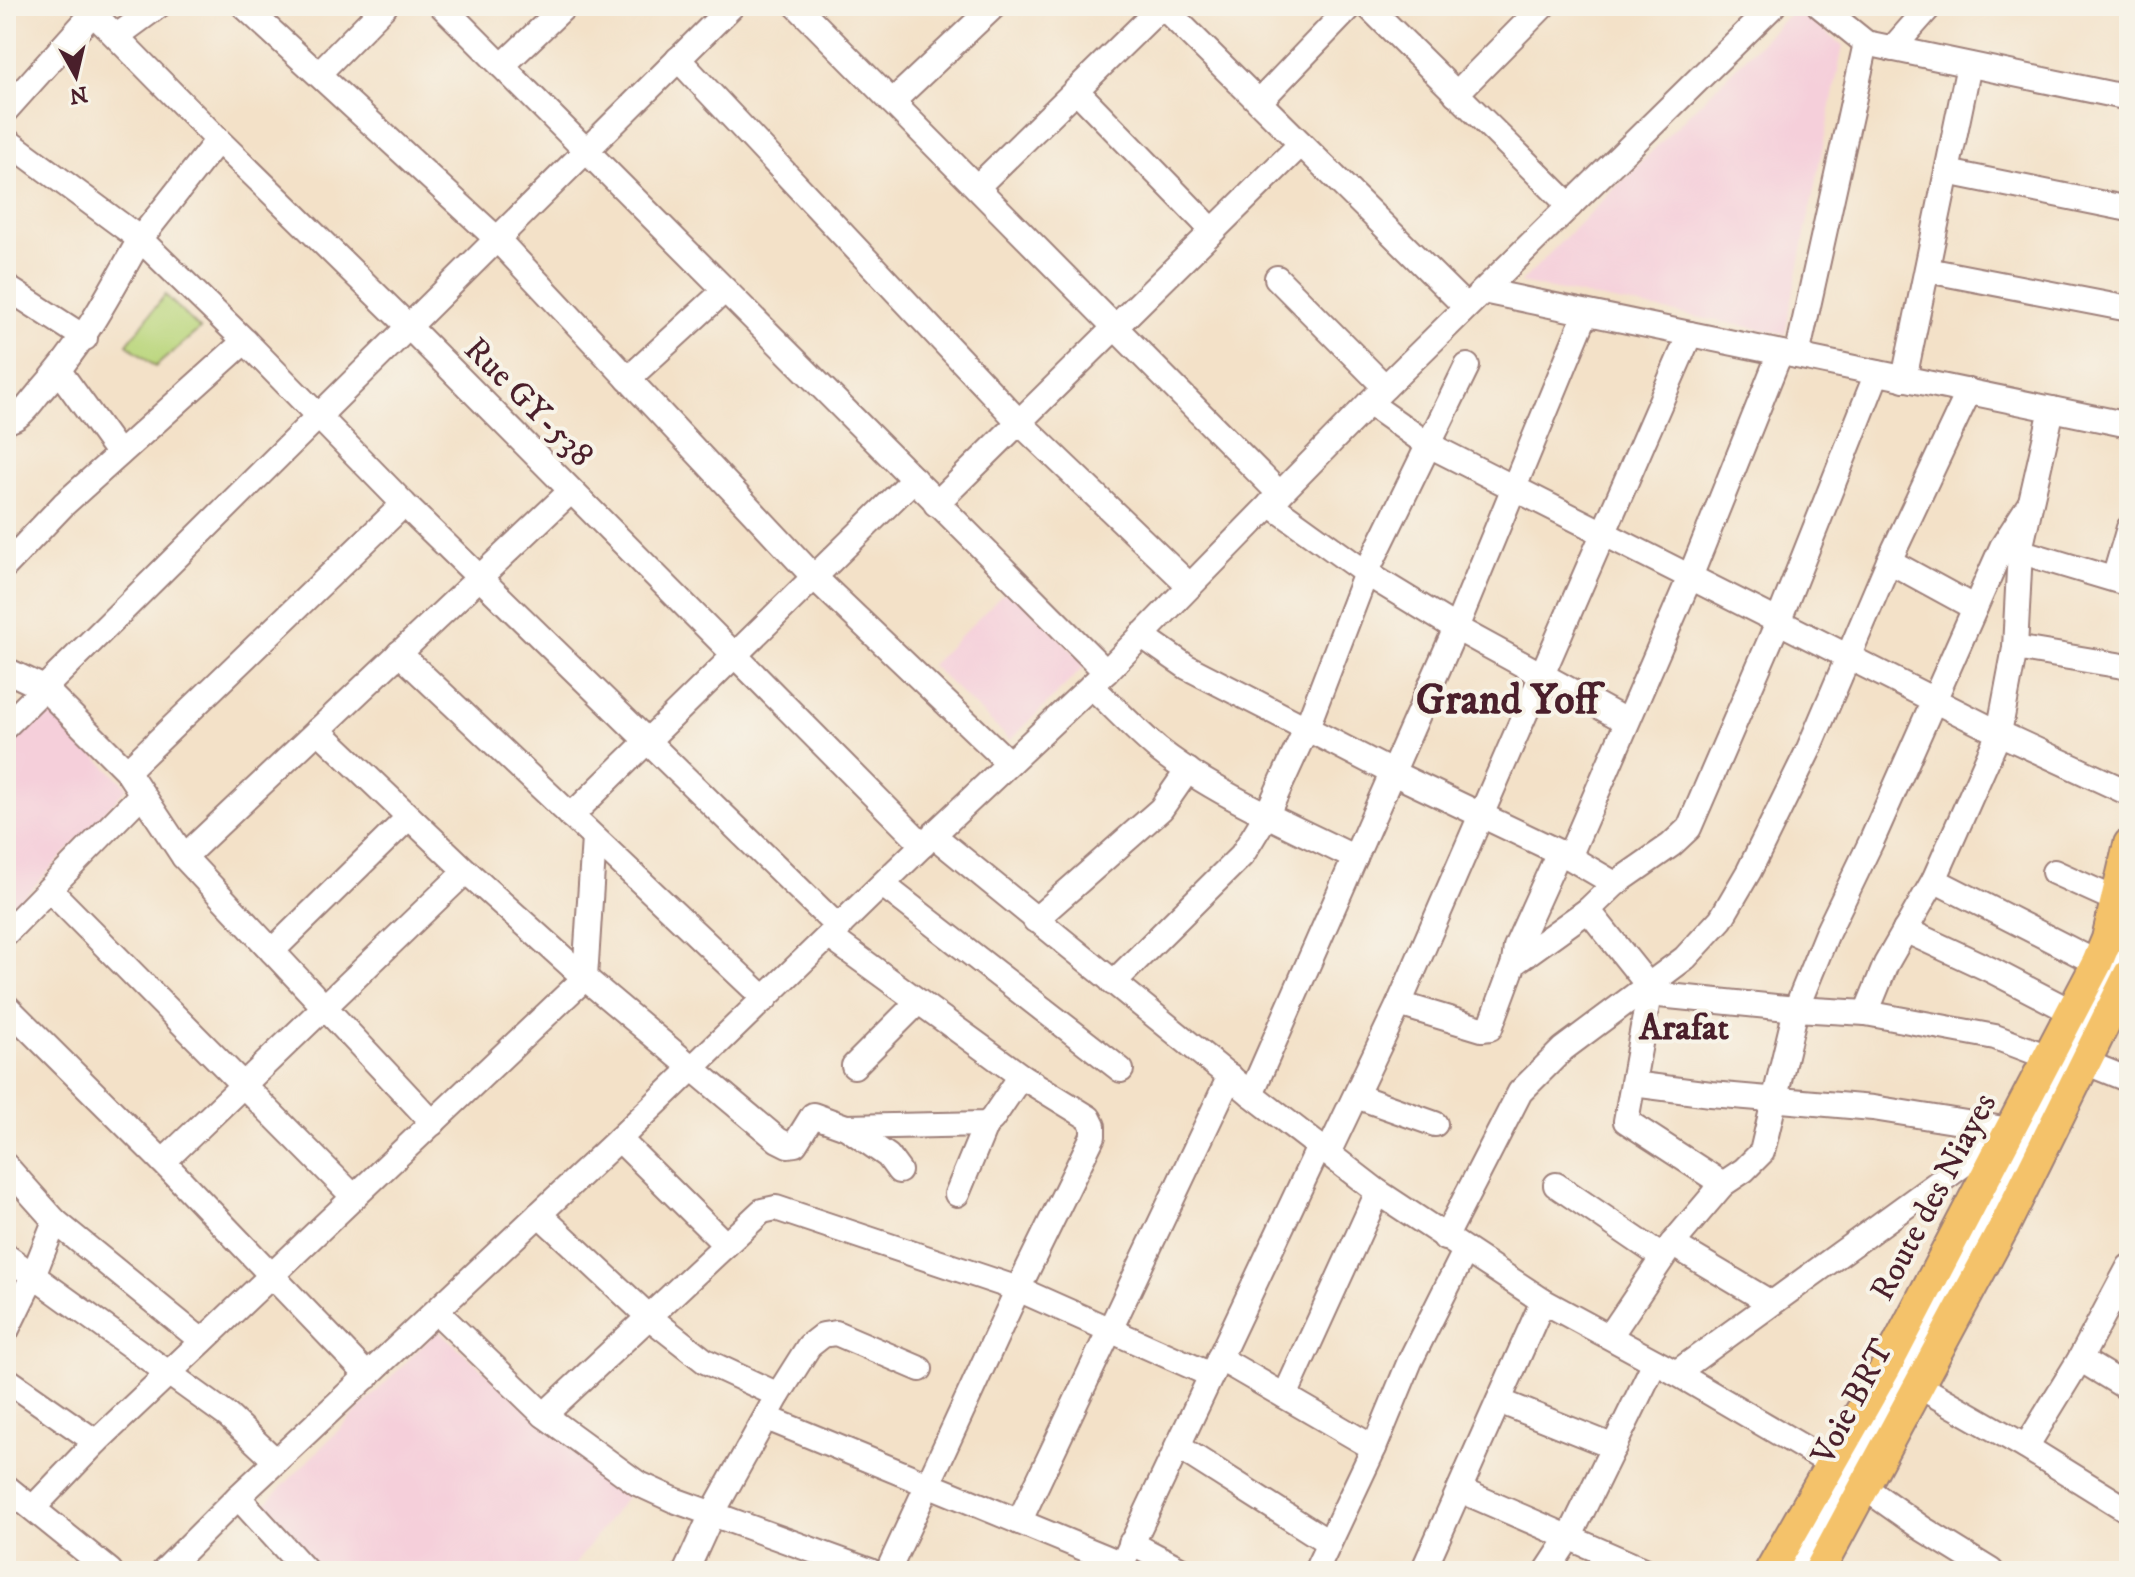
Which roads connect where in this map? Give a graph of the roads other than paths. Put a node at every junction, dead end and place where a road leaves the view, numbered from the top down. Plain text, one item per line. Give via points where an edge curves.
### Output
1 (158, 6) edge
2 (244, 6) edge
3 (385, 6) edge
4 (442, 6) edge
5 (565, 6) edge
6 (732, 6) edge
7 (797, 6) edge
8 (994, 6) edge
9 (1162, 6) edge
10 (1351, 6) edge
11 (1368, 6) edge
12 (1543, 6) edge
13 (1773, 6) edge
14 (1820, 6) edge
15 (1930, 6) edge
16 (90, 9) edge
17 (117, 36) junction
18 (1866, 43) junction
19 (1892, 49) junction
20 (678, 59) junction
21 (1969, 65) junction
22 (502, 66) junction
23 (319, 73) junction
24 (1076, 90) junction
25 (1456, 94) junction
26 (2129, 98) edge
27 (9, 101) edge
28 (892, 102) junction
29 (1259, 102) junction
30 (6, 140) edge
31 (218, 140) junction
32 (1301, 144) junction
33 (586, 150) junction
34 (1947, 172) junction
35 (977, 187) junction
36 (1570, 206) junction
37 (2129, 209) edge
38 (1213, 231) junction
39 (140, 239) junction
40 (497, 239) junction
41 (1927, 270) junction
42 (1277, 278) dead end
43 (6, 287) edge
44 (725, 290) junction
45 (1474, 299) junction
46 (2129, 309) edge
47 (1586, 313) junction
48 (409, 327) junction
49 (1114, 328) junction
50 (1690, 334) junction
51 (85, 338) junction
52 (245, 341) junction
53 (1789, 354) junction
54 (1467, 366) dead end
55 (59, 371) junction
56 (1877, 373) junction
57 (628, 379) junction
58 (1904, 379) junction
59 (1969, 391) junction
60 (1377, 395) junction
61 (2052, 409) junction
62 (319, 415) junction
63 (6, 421) edge
64 (1019, 422) junction
65 (2129, 425) edge
66 (1427, 444) junction
67 (119, 454) junction
68 (914, 479) junction
69 (1515, 489) junction
70 (571, 491) junction
71 (1275, 499) junction
72 (404, 504) junction
73 (936, 504) junction
74 (2129, 528) edge
75 (1602, 533) junction
76 (2011, 548) junction
77 (1889, 561) junction
78 (6, 565) edge
79 (1366, 573) junction
80 (814, 577) junction
81 (1690, 577) junction
82 (479, 578) junction
83 (2122, 582) edge
84 (1189, 585) junction
85 (1975, 608) junction
86 (1778, 622) junction
87 (1456, 628) junction
88 (1141, 635) junction
89 (2015, 648) junction
90 (399, 653) junction
91 (1848, 655) junction
92 (734, 656) junction
93 (2129, 667) edge
94 (6, 670) edge
95 (1542, 674) junction
96 (1099, 679) junction
97 (44, 688) junction
98 (1935, 699) junction
99 (1626, 721) junction
100 (6, 726) edge
101 (1307, 727) junction
102 (318, 730) junction
103 (1999, 733) junction
104 (647, 741) junction
105 (1009, 763) junction
106 (1188, 770) junction
107 (127, 771) junction
108 (1393, 773) junction
109 (2129, 793) edge
110 (142, 794) junction
111 (1267, 814) junction
112 (1482, 815) junction
113 (571, 816) junction
114 (409, 817) junction
115 (594, 838) junction
116 (928, 840) junction
117 (2129, 844) edge
118 (1564, 854) junction
119 (184, 857) junction
120 (1355, 858) junction
121 (466, 871) junction
122 (2054, 872) dead end
123 (1934, 880) junction
124 (1615, 884) junction
125 (883, 885) junction
126 (49, 889) junction
127 (2122, 906) edge
128 (1588, 910) junction
129 (1035, 920) junction
130 (1905, 930) junction
131 (6, 933) edge
132 (834, 933) junction
133 (2129, 938) edge
134 (272, 951) junction
135 (1514, 963) junction
136 (2114, 967) edge
137 (585, 978) junction
138 (1113, 983) junction
139 (1649, 990) junction
140 (765, 999) junction
141 (918, 1002) junction
142 (1399, 1004) junction
143 (6, 1006) edge
144 (323, 1006) junction
145 (1796, 1009) junction
146 (2072, 1012) junction
147 (1866, 1013) junction
148 (2048, 1057) junction
149 (2087, 1063) junction
150 (854, 1066) dead end
151 (693, 1068) junction
152 (1121, 1070) dead end
153 (1021, 1076) junction
154 (1230, 1076) junction
155 (2129, 1080) edge
156 (1633, 1084) junction
157 (241, 1085) junction
158 (1251, 1094) junction
159 (1356, 1096) junction
160 (1777, 1098) junction
161 (433, 1123) junction
162 (986, 1124) junction
163 (1435, 1124) dead end
164 (846, 1127) junction
165 (2010, 1130) junction
166 (619, 1139) junction
167 (1323, 1150) junction
168 (163, 1162) junction
169 (6, 1166) edge
170 (899, 1171) dead end
171 (1723, 1184) junction
172 (1556, 1185) dead end
173 (1378, 1192) junction
174 (957, 1194) dead end
175 (354, 1197) junction
176 (539, 1214) junction
177 (55, 1221) junction
178 (1455, 1244) junction
179 (726, 1245) junction
180 (1667, 1250) junction
181 (6, 1256) edge
182 (2129, 1267) edge
183 (272, 1275) junction
184 (33, 1276) junction
185 (1018, 1289) junction
186 (1543, 1301) junction
187 (1771, 1303) junction
188 (437, 1312) junction
189 (649, 1317) junction
190 (1110, 1330) junction
191 (6, 1331) edge
192 (1610, 1336) junction
193 (202, 1341) junction
194 (2080, 1359) junction
195 (1215, 1366) junction
196 (1666, 1367) junction
197 (920, 1369) dead end
198 (170, 1372) junction
199 (368, 1376) junction
200 (6, 1379) edge
201 (1919, 1386) junction
202 (2129, 1389) edge
203 (778, 1395) junction
204 (1285, 1396) junction
205 (1499, 1401) junction
206 (544, 1415) junction
207 (767, 1418) junction
208 (96, 1442) junction
209 (1177, 1446) junction
210 (1614, 1447) junction
211 (2026, 1447) junction
212 (1374, 1448) junction
213 (276, 1461) junction
214 (1848, 1475) junction
215 (928, 1485) junction
216 (6, 1487) edge
217 (1460, 1490) junction
218 (238, 1497) junction
219 (33, 1508) junction
220 (2129, 1511) edge
221 (713, 1512) junction
222 (1019, 1522) junction
223 (1570, 1536) junction
224 (1328, 1542) junction
225 (1124, 1559) edge
226 (1954, 1562) edge
227 (110, 1571) edge
228 (164, 1571) edge
229 (305, 1571) edge
230 (686, 1571) edge
231 (870, 1571) edge
232 (888, 1571) edge
233 (1184, 1571) edge
234 (1316, 1571) edge
235 (1424, 1571) edge
236 (1547, 1571) edge
237 (1646, 1571) edge
238 (1770, 1571) edge
239 (1799, 1571) edge
240 (1819, 1571) edge
241 (1991, 1571) edge

1 - 17 street
2 - 23 street
3 - 23 street
4 - 22 street
5 - 22 street
6 - 20 street
7 - 28 street
8 - 28 street
9 - 24 street
9 - 29 street
10 - 29 street
11 - 25 street
12 - 25 street
13 - 36 street
14 - 18 street
15 - 19 street
16 - 17 street, Rue GY-538
16 - 27 street
17 - 31 street, Rue GY-538
18 - 19 street
18 - 53 street
19 - 21 street
20 - 33 street
20 - 64 street
21 - 26 street
21 - 34 street
22 - 33 street
23 - 40 street
24 - 35 street
24 - 38 street
25 - 36 street
28 - 35 street
29 - 32 street
30 - 39 street
31 - 39 street
31 - 48 street, Rue GY-538
32 - 38 street
32 - 45 street
33 - 40 street
33 - 44 street
34 - 37 street
34 - 41 street
35 - 49 street
36 - 45 street
38 - 49 street
39 - 51 street
39 - 52 street
40 - 48 street
40 - 57 street
41 - 46 street
41 - 58 street
42 - 60 street
43 - 51 street
44 - 57 street
44 - 68 street
45 - 47 street
45 - 60 street
47 - 50 street
47 - 69 street
48 - 62 street
48 - 70 street, Rue GY-538
49 - 64 street
49 - 71 street
50 - 53 street
50 - 75 street
51 - 55 street
52 - 62 street
52 - 67 street
53 - 56 street
53 - 81 street
54 - 66 street
55 - 63 street via 19,416
55 - 67 street
56 - 58 street
56 - 86 street
57 - 80 street
58 - 59 street
59 - 61 street
59 - 77 street
60 - 66 street
60 - 71 street
61 - 65 street
61 - 76 street via 2029,505
62 - 72 street
62 - 97 street
64 - 73 street
64 - 84 street
66 - 69 street
66 - 79 street
67 - 78 street
68 - 73 street
68 - 80 street
69 - 75 street
69 - 87 street
70 - 82 street
70 - 92 street, Rue GY-538
71 - 79 street
71 - 84 street
72 - 82 street
72 - 107 street
73 - 96 street
74 - 83 street
75 - 81 street
75 - 95 street
76 - 83 street
76 - 85 street
76 - 89 street
77 - 85 street
77 - 91 street
79 - 87 street
79 - 101 street
80 - 92 street
80 - 105 street
81 - 86 street
81 - 99 street
82 - 90 street
82 - 104 street
84 - 88 street
85 - 98 street
86 - 91 street
86 - 124 street via 1689,828
87 - 95 street
87 - 108 street
88 - 96 street
88 - 101 street via 1187,667
89 - 93 street
89 - 103 street
90 - 102 street
90 - 113 street
91 - 98 street
91 - 139 street via 1801,765 1721,919
92 - 104 street
92 - 116 street, Rue GY-538
94 - 97 street
95 - 99 street
95 - 112 street
96 - 105 street
96 - 106 street via 1159,749
97 - 100 street
97 - 107 street
98 - 103 street
98 - 145 street
99 - 118 street
101 - 108 street
101 - 111 street
102 - 114 street
102 - 119 street
103 - 109 street
103 - 123 street
104 - 113 street
104 - 132 street
105 - 116 street
106 - 111 street
106 - 129 street via 1161,809
107 - 110 street
108 - 112 street
108 - 120 street
110 - 119 street
110 - 126 street
111 - 120 street
111 - 138 street via 1242,855
112 - 118 street
112 - 142 street
113 - 115 street
114 - 121 street
114 - 134 street
115 - 137 street
115 - 140 street
116 - 125 street
116 - 129 street, Rue GY-538
117 - 127 main road, Route des Niayes
118 - 124 street
118 - 135 street via 1516,947
119 - 134 street
120 - 158 street
121 - 137 street
121 - 144 street
122 - 127 street
123 - 130 street
123 - 136 street
124 - 128 street
125 - 132 street
125 - 152 street
126 - 131 street
126 - 157 street
127 - 136 main road, Route des Niayes via 2107,939
128 - 135 street
128 - 139 street
129 - 138 street, Rue GY-538
130 - 146 street
130 - 147 street
132 - 140 street
132 - 141 street
133 - 136 street, Voie BRT
134 - 144 street
135 - 142 street via 1490,1028
136 - 146 main road, Route des Niayes
136 - 149 main road, Route des Niayes
136 - 214 street, Voie BRT
137 - 151 street
137 - 161 street
138 - 154 street, Rue GY-538
139 - 145 street
139 - 156 street
139 - 178 street via 1563,1049 1520,1092
140 - 151 street
141 - 150 street
141 - 153 street
142 - 159 street
143 - 168 street
144 - 157 street
144 - 161 street
145 - 147 street
145 - 160 street
146 - 148 main road, Route des Niayes
147 - 148 street via 1995,1037
148 - 165 main road, Route des Niayes
149 - 155 street
149 - 201 main road, Route des Niayes
151 - 164 street via 788,1145 795,1144 813,1115
151 - 166 street
153 - 162 street
153 - 185 street via 1089,1118 1093,1136
154 - 158 street, Rue GY-538
154 - 190 street
156 - 160 street
156 - 171 street via 1625,1117 1629,1124
157 - 168 street
157 - 175 street
158 - 167 street, Rue GY-538
159 - 163 street
159 - 167 street
160 - 165 street
160 - 171 street via 1762,1152
161 - 175 street
162 - 164 street
162 - 174 street
164 - 170 street via 877,1147
165 - 187 street
165 - 214 main road, Route des Niayes via 1886,1367
166 - 176 street
166 - 179 street
167 - 173 street, Rue GY-538
167 - 195 street
168 - 183 street
169 - 177 street
171 - 180 street
172 - 180 street
173 - 178 street, Rue GY-538
173 - 204 street
175 - 183 street
176 - 188 street
176 - 189 street
177 - 184 street
177 - 193 street
178 - 186 street, Rue GY-538
178 - 212 street
179 - 185 street via 762,1211 776,1208
179 - 189 street
180 - 187 street
180 - 192 street
181 - 184 street
182 - 194 street
183 - 193 street
183 - 199 street
184 - 191 street
184 - 198 street
185 - 190 street
185 - 215 street
186 - 192 street, Rue GY-538
186 - 205 street
187 - 196 street
188 - 199 street
188 - 206 street
189 - 203 street via 705,1361
189 - 206 street
190 - 195 street
190 - 222 street
192 - 196 street, Rue GY-538
193 - 198 street
194 - 202 street
194 - 211 street
195 - 204 street
195 - 209 street
196 - 210 street
196 - 214 street, Rue GY-538
197 - 203 street via 836,1333 823,1335 809,1346
198 - 208 street
198 - 213 street
199 - 213 street
200 - 208 street
201 - 211 street
201 - 214 main road, Route des Niayes
203 - 207 street
204 - 212 street
205 - 210 street
205 - 217 street
206 - 221 street via 637,1483
207 - 215 street
207 - 221 street
208 - 219 street
209 - 224 street
209 - 225 street
210 - 223 street
211 - 220 street
212 - 224 street
213 - 218 street
214 - 226 street, Rue GY-538
214 - 238 main road, Route des Niayes
214 - 239 street, Voie BRT
214 - 240 main road, Route des Niayes
215 - 222 street
215 - 232 street
216 - 219 street
217 - 223 street
217 - 235 street
218 - 228 street
218 - 229 street
219 - 227 street
221 - 230 street
221 - 231 street
222 - 225 street
223 - 236 street
223 - 237 street
224 - 234 street
225 - 233 street
226 - 241 street, Rue GY-538

